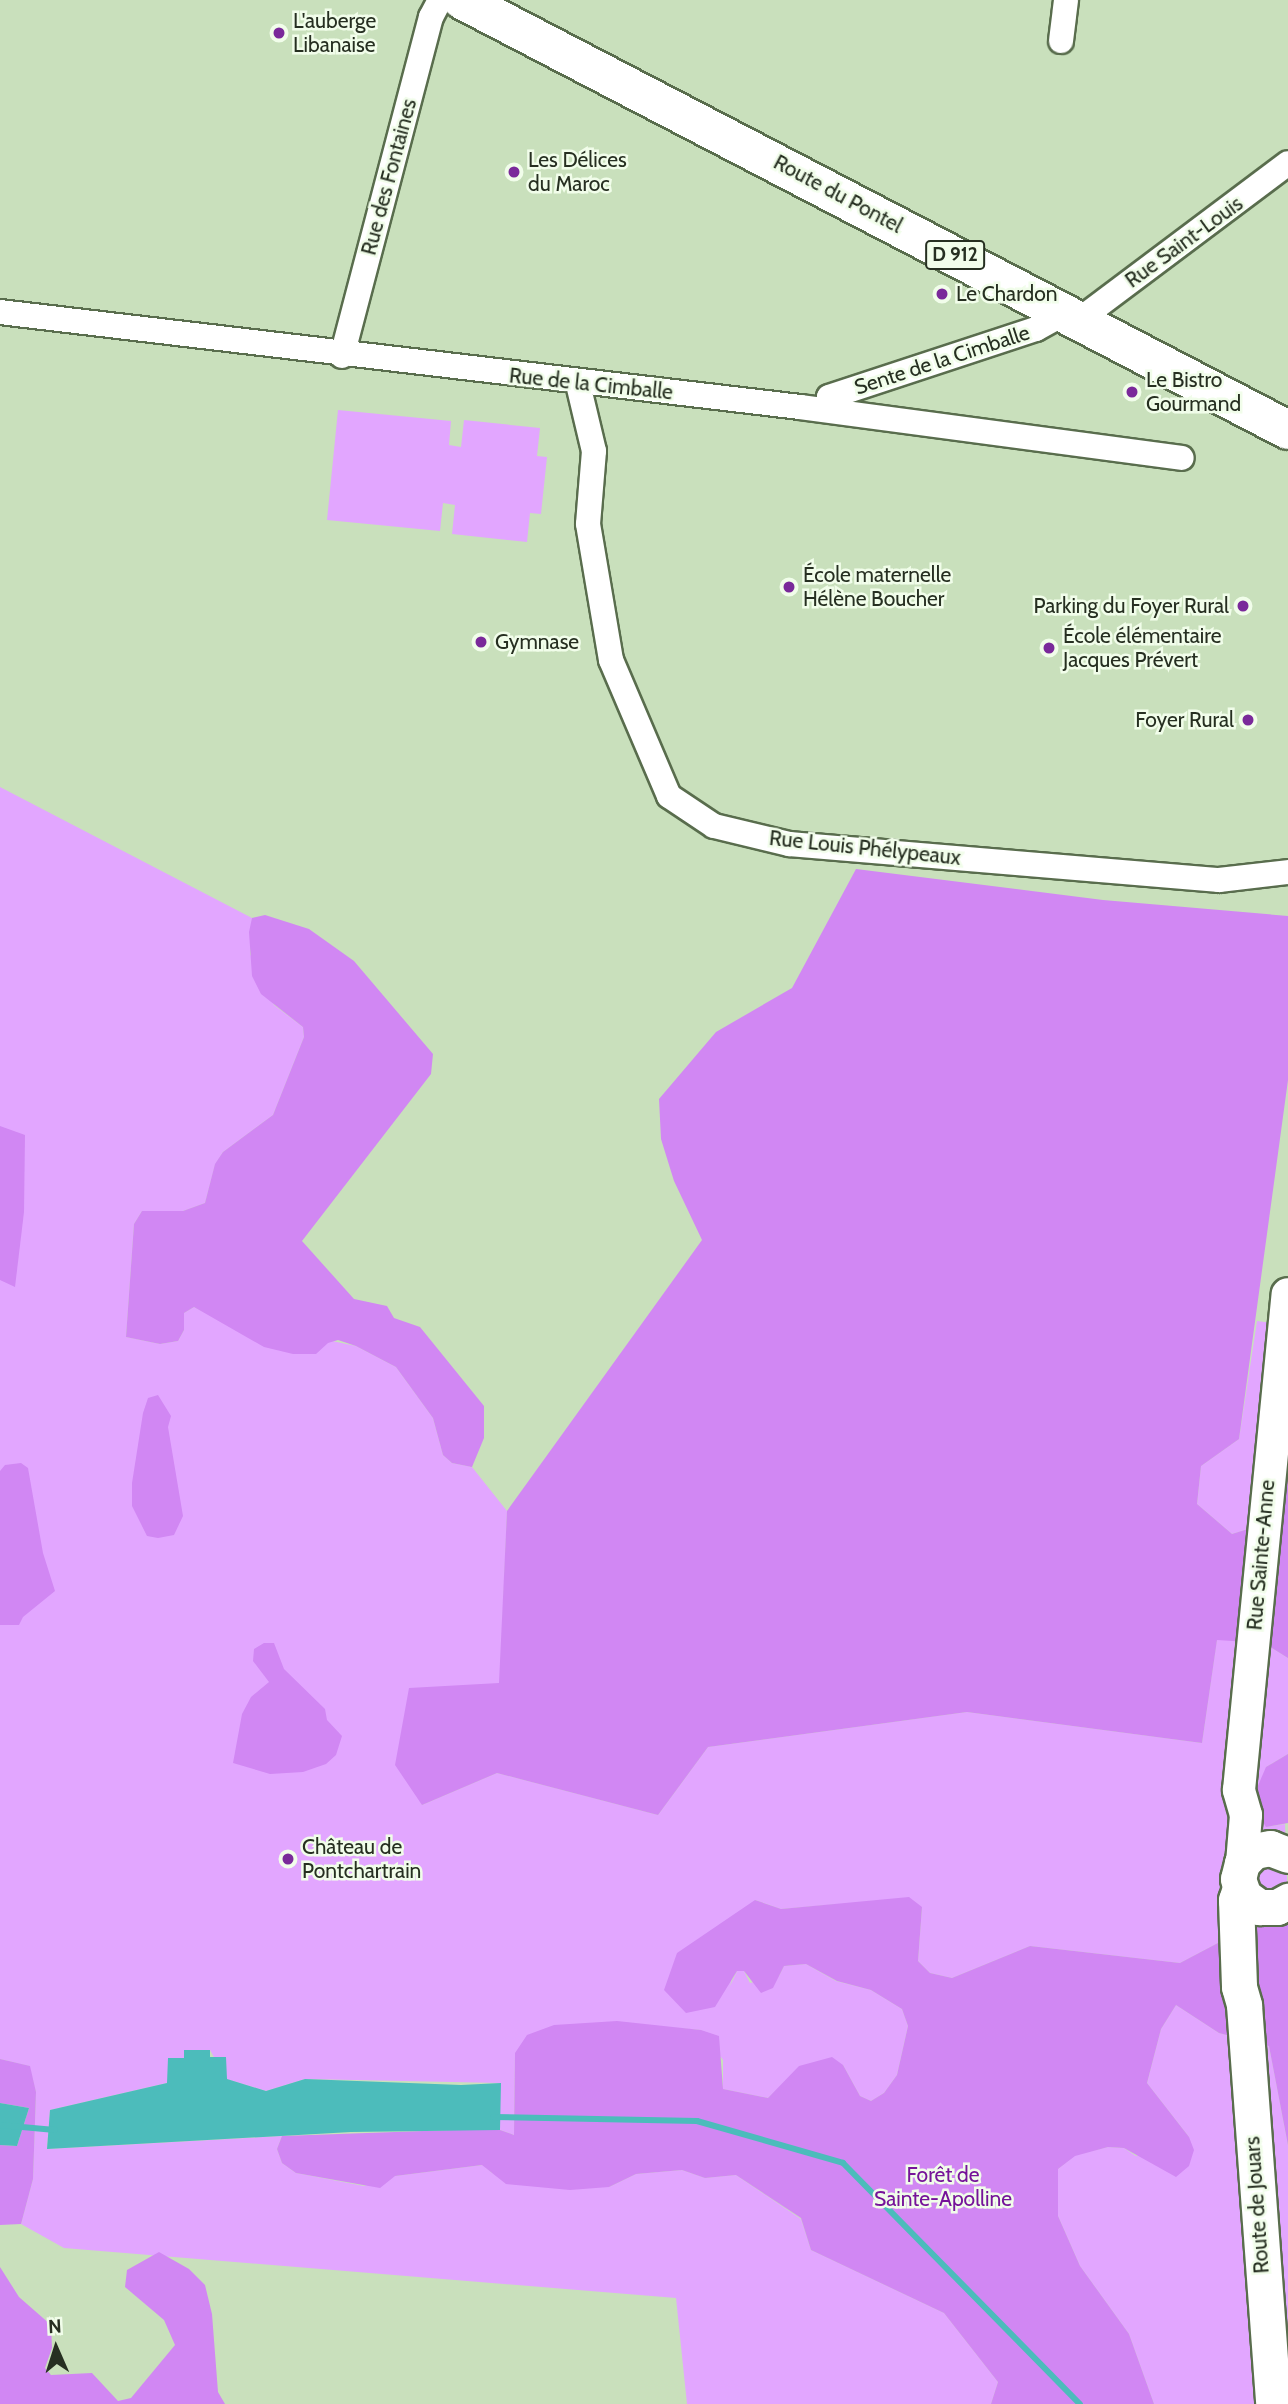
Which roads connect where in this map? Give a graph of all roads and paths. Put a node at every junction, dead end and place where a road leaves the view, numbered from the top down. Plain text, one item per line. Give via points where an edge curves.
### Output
1 (440, 0) edge
2 (462, 0) edge
3 (1066, 0) edge
4 (1061, 41) dead end
5 (1288, 163) edge
6 (0, 312) edge
7 (1072, 316) junction
8 (342, 356) junction
9 (578, 384) junction
10 (827, 410) junction
11 (1288, 429) edge
12 (1182, 458) dead end
13 (1288, 872) edge
14 (1288, 1293) edge
15 (1246, 1815) junction
16 (1285, 1852) edge
17 (1241, 1875) junction
18 (1282, 1904) edge
19 (1244, 2005) junction
20 (1273, 2404) edge

1 - 8 street, Rue des Fontaines via 431,17
2 - 7 main road, Route du Pontel / D 912
3 - 4 street
5 - 7 street, Rue Saint-Louis
6 - 8 street, Rue de la Cimballe
7 - 10 street, Sente de la Cimballe via 829,397
7 - 11 main road, Route du Pontel / D 912
8 - 9 street, Rue de la Cimballe
9 - 10 street, Rue de la Cimballe
9 - 13 street, Rue Louis Phélypeaux via 594,451 588,524 611,660 669,796 714,826 789,844 1219,880
10 - 12 street, Rue de la Cimballe
14 - 15 street, Rue Sainte-Anne via 1239,1790
15 - 16 street
15 - 17 street, Rue Sainte-Anne
16 - 17 main road via 1254,1851
17 - 18 main road via 1251,1903
17 - 19 main road, Route de Jouars via 1237,1953
18 - 19 main road, Route de Jouars via 1258,1950
19 - 20 main road, Route de Jouars

